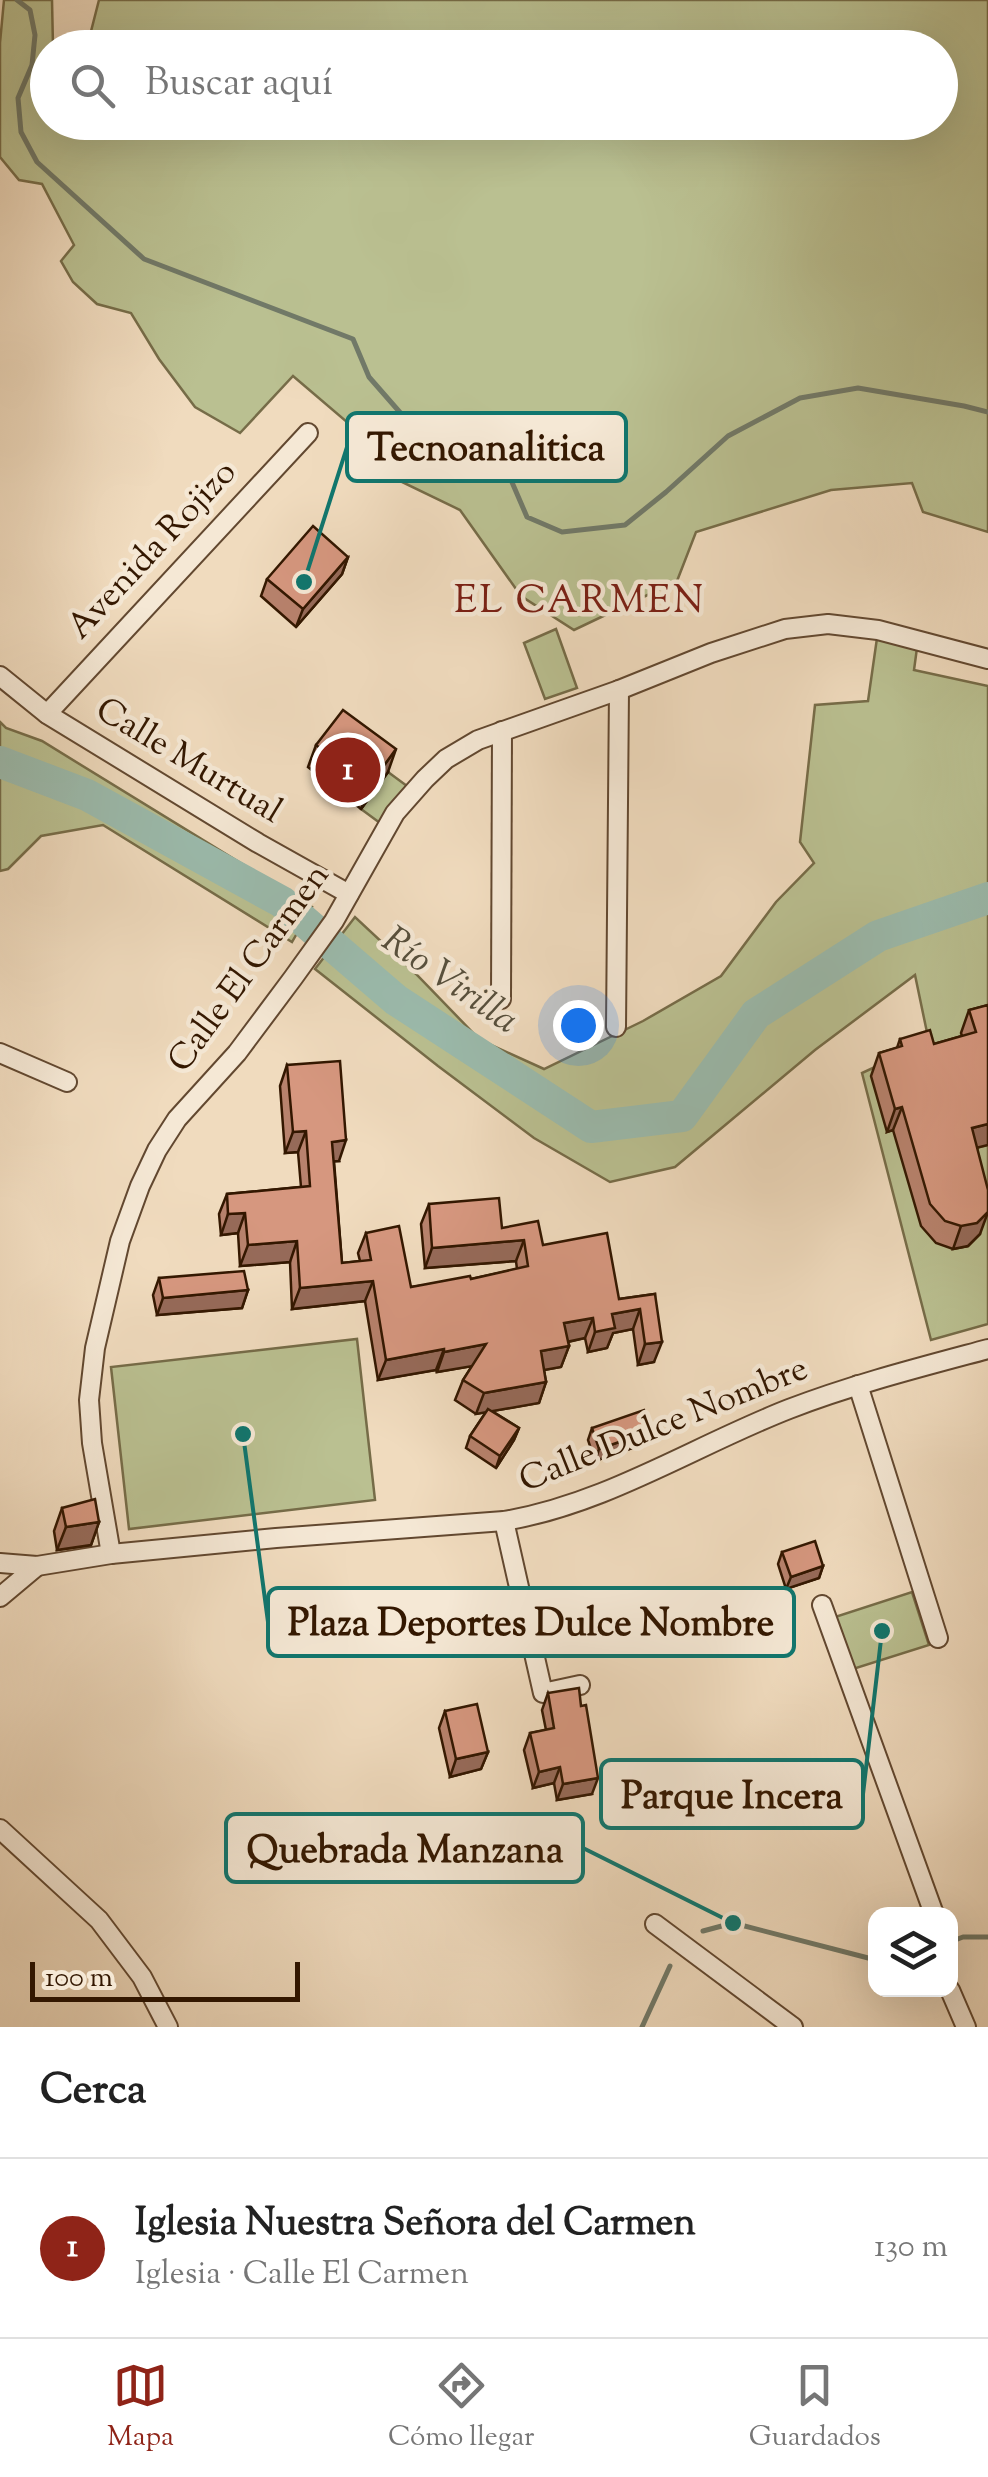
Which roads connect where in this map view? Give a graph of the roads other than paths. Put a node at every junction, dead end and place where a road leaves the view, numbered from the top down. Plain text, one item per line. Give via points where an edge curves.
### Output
1 (308, 432) dead end
2 (988, 659) edge
3 (0, 676) edge
4 (619, 690) junction
5 (47, 714) junction
6 (502, 730) junction
7 (349, 894) junction
8 (501, 1000) dead end
9 (616, 1027) dead end
10 (0, 1053) edge
11 (67, 1082) dead end
12 (988, 1349) edge
13 (858, 1385) junction
14 (504, 1521) junction
15 (111, 1554) junction
16 (0, 1562) edge
17 (37, 1566) junction
18 (0, 1597) edge
19 (822, 1606) dead end
20 (938, 1638) dead end
21 (580, 1684) edge
22 (0, 1829) edge
23 (931, 1907) edge
24 (656, 1924) dead end
25 (953, 1997) edge
26 (168, 2027) edge
27 (794, 2027) edge
28 (966, 2027) edge

1 - 5 street, Avenida Rojizo
2 - 4 street, Calle El Carmen via 828,624 786,629 710,653
3 - 5 street, Calle Murtual
4 - 6 street, Calle El Carmen
4 - 9 street
5 - 7 street, Calle Murtual
6 - 7 street, Calle El Carmen via 446,759 425,779 394,813
6 - 8 street
7 - 15 street, Calle El Carmen via 293,978 167,1134 120,1241 89,1400
10 - 11 street
12 - 13 street, Calle Dulce Nombre
13 - 14 street, Calle Dulce Nombre via 561,1508
13 - 20 street
14 - 15 street, Calle Dulce Nombre
14 - 21 street via 544,1693
15 - 17 street, Calle Dulce Nombre
16 - 17 street, Calle Dulce Nombre
17 - 18 street
19 - 23 street
22 - 26 street via 99,1920 142,1977
24 - 27 street
25 - 28 street

